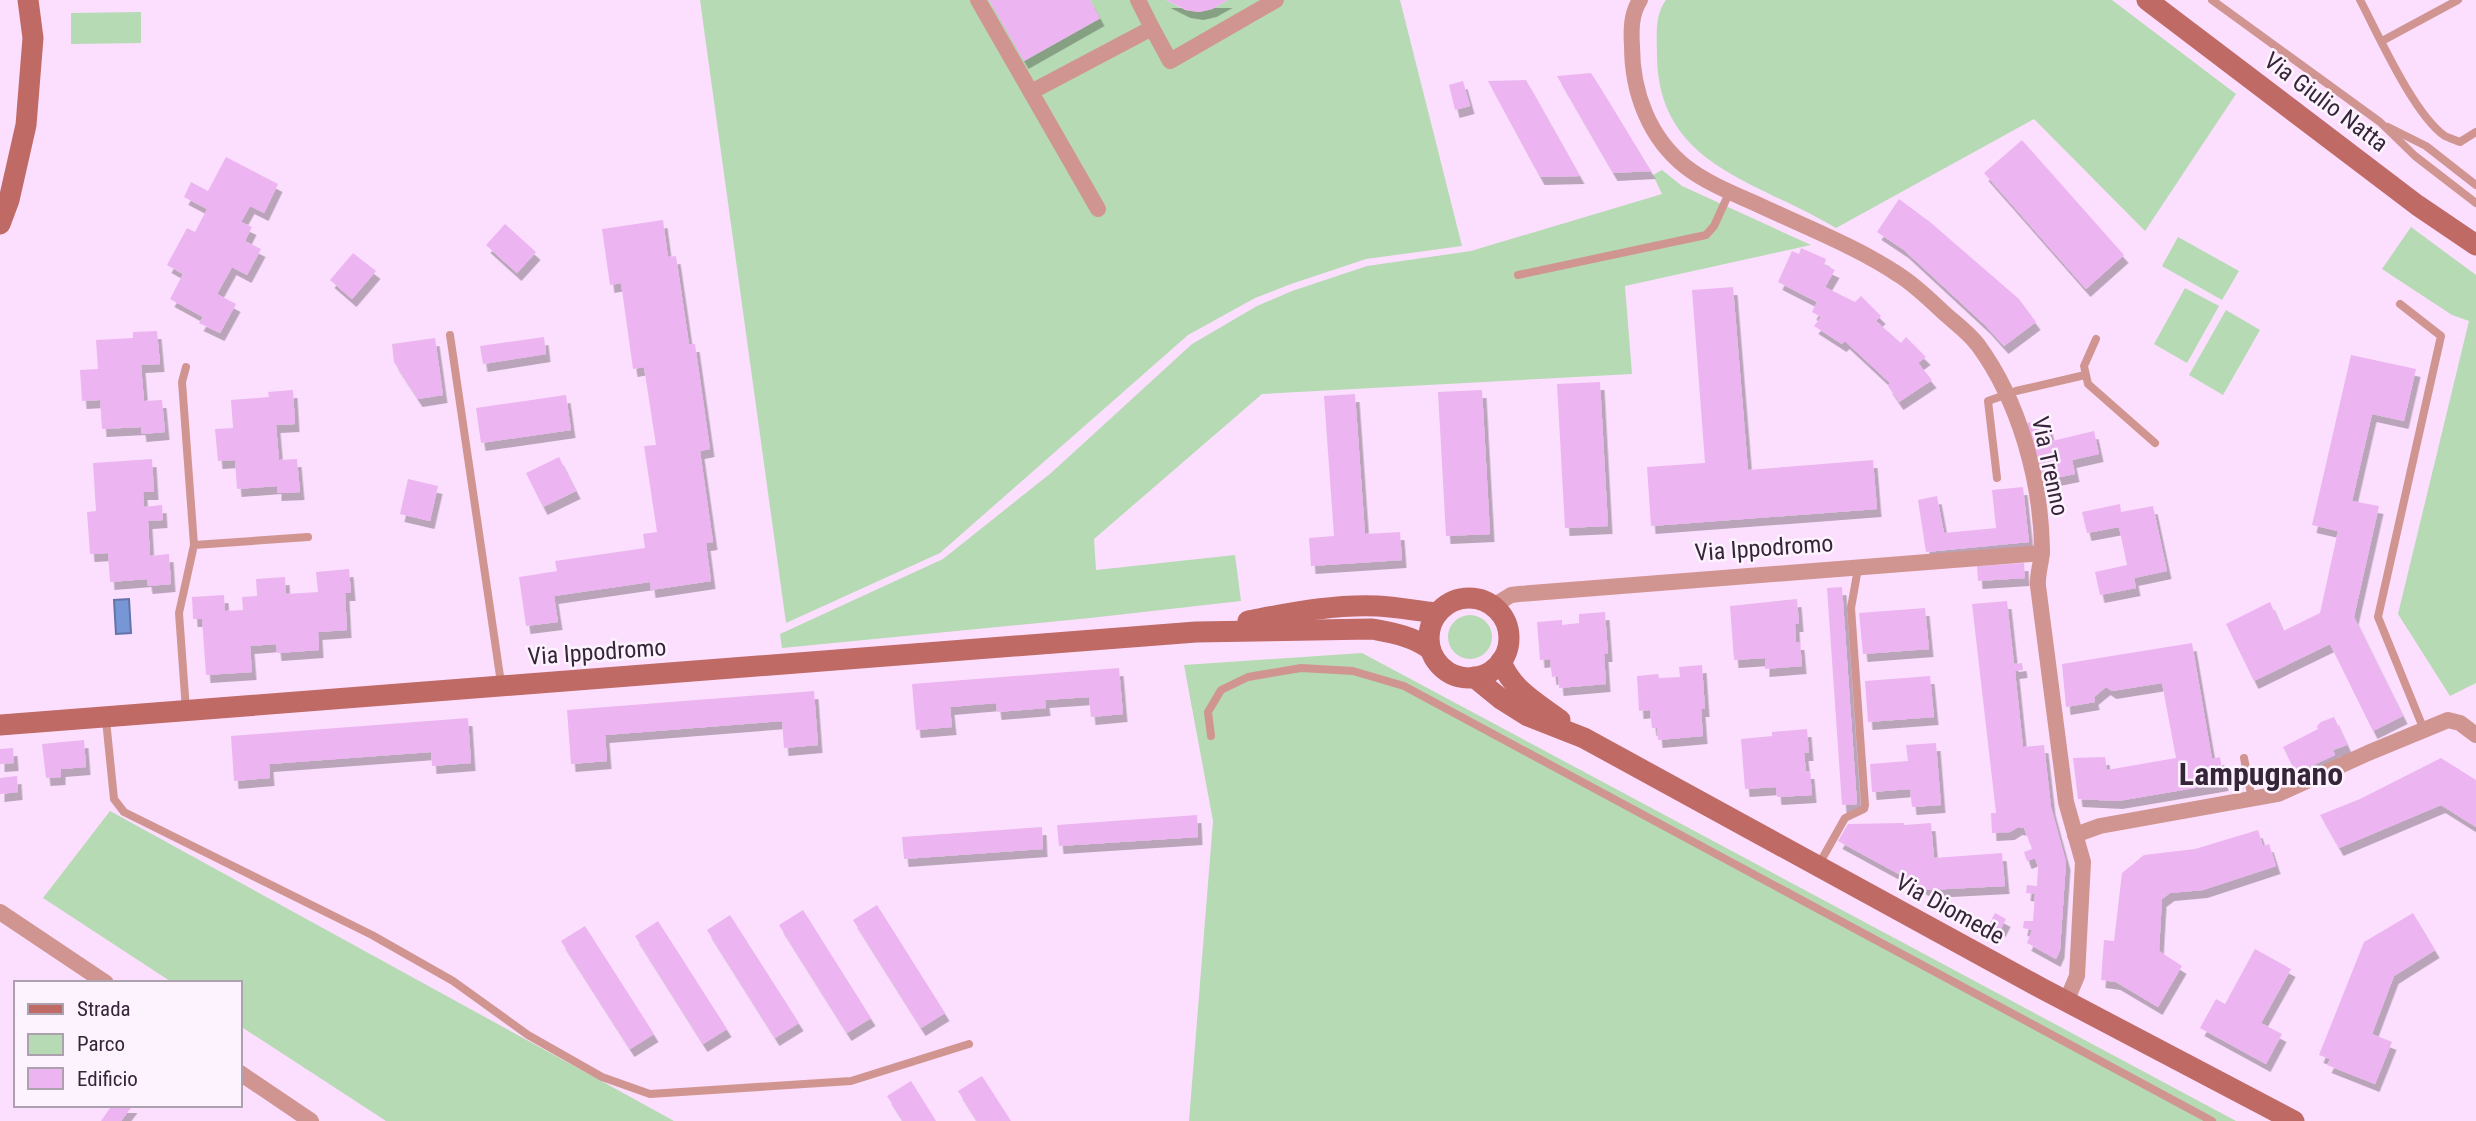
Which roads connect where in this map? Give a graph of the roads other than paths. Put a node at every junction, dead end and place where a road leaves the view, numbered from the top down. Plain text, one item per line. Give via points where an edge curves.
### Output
1 (28, 0) edge
2 (978, 0) edge
3 (1138, 0) edge
4 (1276, 0) edge
5 (1640, 0) edge
6 (2147, 0) edge
7 (2212, 0) edge
8 (2360, 0) edge
9 (2458, 0) edge
10 (1152, 28) junction
11 (2382, 41) junction
12 (1031, 92) junction
13 (2380, 122) junction
14 (2476, 132) edge
15 (2476, 185) edge
16 (1730, 191) junction
17 (2476, 203) edge
18 (1098, 209) dead end
19 (0, 224) edge
20 (2476, 243) edge
21 (1518, 275) dead end
22 (2400, 304) dead end
23 (450, 335) dead end
24 (2096, 339) dead end
25 (186, 367) dead end
26 (2085, 375) junction
27 (2007, 394) junction
28 (2155, 443) dead end
29 (1997, 478) dead end
30 (307, 537) dead end
31 (194, 545) junction
32 (2042, 553) junction
33 (1857, 574) dead end
34 (1493, 606) junction
35 (1437, 613) junction
36 (1196, 632) junction
37 (1430, 649) junction
38 (1502, 661) junction
39 (1474, 677) junction
40 (502, 686) junction
41 (187, 710) junction
42 (106, 717) junction
43 (1, 725) edge
44 (2424, 730) junction
45 (2476, 735) edge
46 (1211, 736) dead end
47 (1584, 738) junction
48 (2244, 758) dead end
49 (2252, 799) junction
50 (2075, 835) junction
51 (1818, 867) junction
52 (0, 912) edge
53 (103, 981) edge
54 (2066, 1002) junction
55 (969, 1044) dead end
56 (242, 1074) edge
57 (311, 1121) edge
58 (2212, 1121) edge
59 (2294, 1121) edge

1 - 19 street via 33,38 26,125
2 - 12 street
3 - 10 street
4 - 10 street via 1170,61
5 - 16 street, Via Trenno via 1633,17 1632,63 1648,121 1683,165
6 - 20 street, Via Giulio Natta
7 - 13 lane
8 - 11 lane
9 - 11 lane
10 - 12 street
11 - 14 lane via 2407,88 2445,136 2460,142
12 - 18 street
13 - 15 lane via 2426,146
13 - 17 lane
16 - 21 lane via 1706,235
16 - 27 street, Via Trenno via 1906,279 1968,334
22 - 44 lane via 2441,336 2378,617
23 - 40 lane
24 - 26 lane via 2084,366
25 - 31 lane via 182,382
26 - 27 lane
26 - 28 lane via 2088,384
27 - 29 lane via 1988,401
27 - 32 street, Via Trenno via 2018,417 2034,485
30 - 31 lane
31 - 41 lane via 179,613
32 - 34 street, Via Ippodromo via 1519,594
32 - 50 street, Via Trenno via 2038,586 2066,802
33 - 51 lane via 1851,608 1865,805 1845,818
34 - 35 street via 1466,598
34 - 38 street via 1508,632
35 - 36 street, Via Ippodromo via 1378,606 1304,610
35 - 37 street via 1430,630
36 - 37 street, Via Ippodromo via 1372,629 1412,638
36 - 40 street, Via Ippodromo
37 - 39 street via 1447,671
38 - 39 street
38 - 47 street, Via Diomede via 1515,685
39 - 47 street, Via Diomede via 1528,716
40 - 41 street, Via Ippodromo
41 - 42 street, Via Ippodromo
42 - 43 street, Via Ippodromo
42 - 55 lane via 114,799 124,812 404,952 528,1035 602,1077 650,1094 851,1081
44 - 45 street via 2448,720
44 - 49 street via 2290,789
46 - 58 lane via 1208,712 1222,690 1248,677 1301,668 1353,671 1404,686
47 - 51 street, Via Diomede
48 - 49 lane
49 - 50 street via 2100,826
50 - 54 street, Via Trenno via 2083,862 2077,976
51 - 54 street, Via Diomede
52 - 53 street
54 - 59 street, Via Diomede
56 - 57 street

